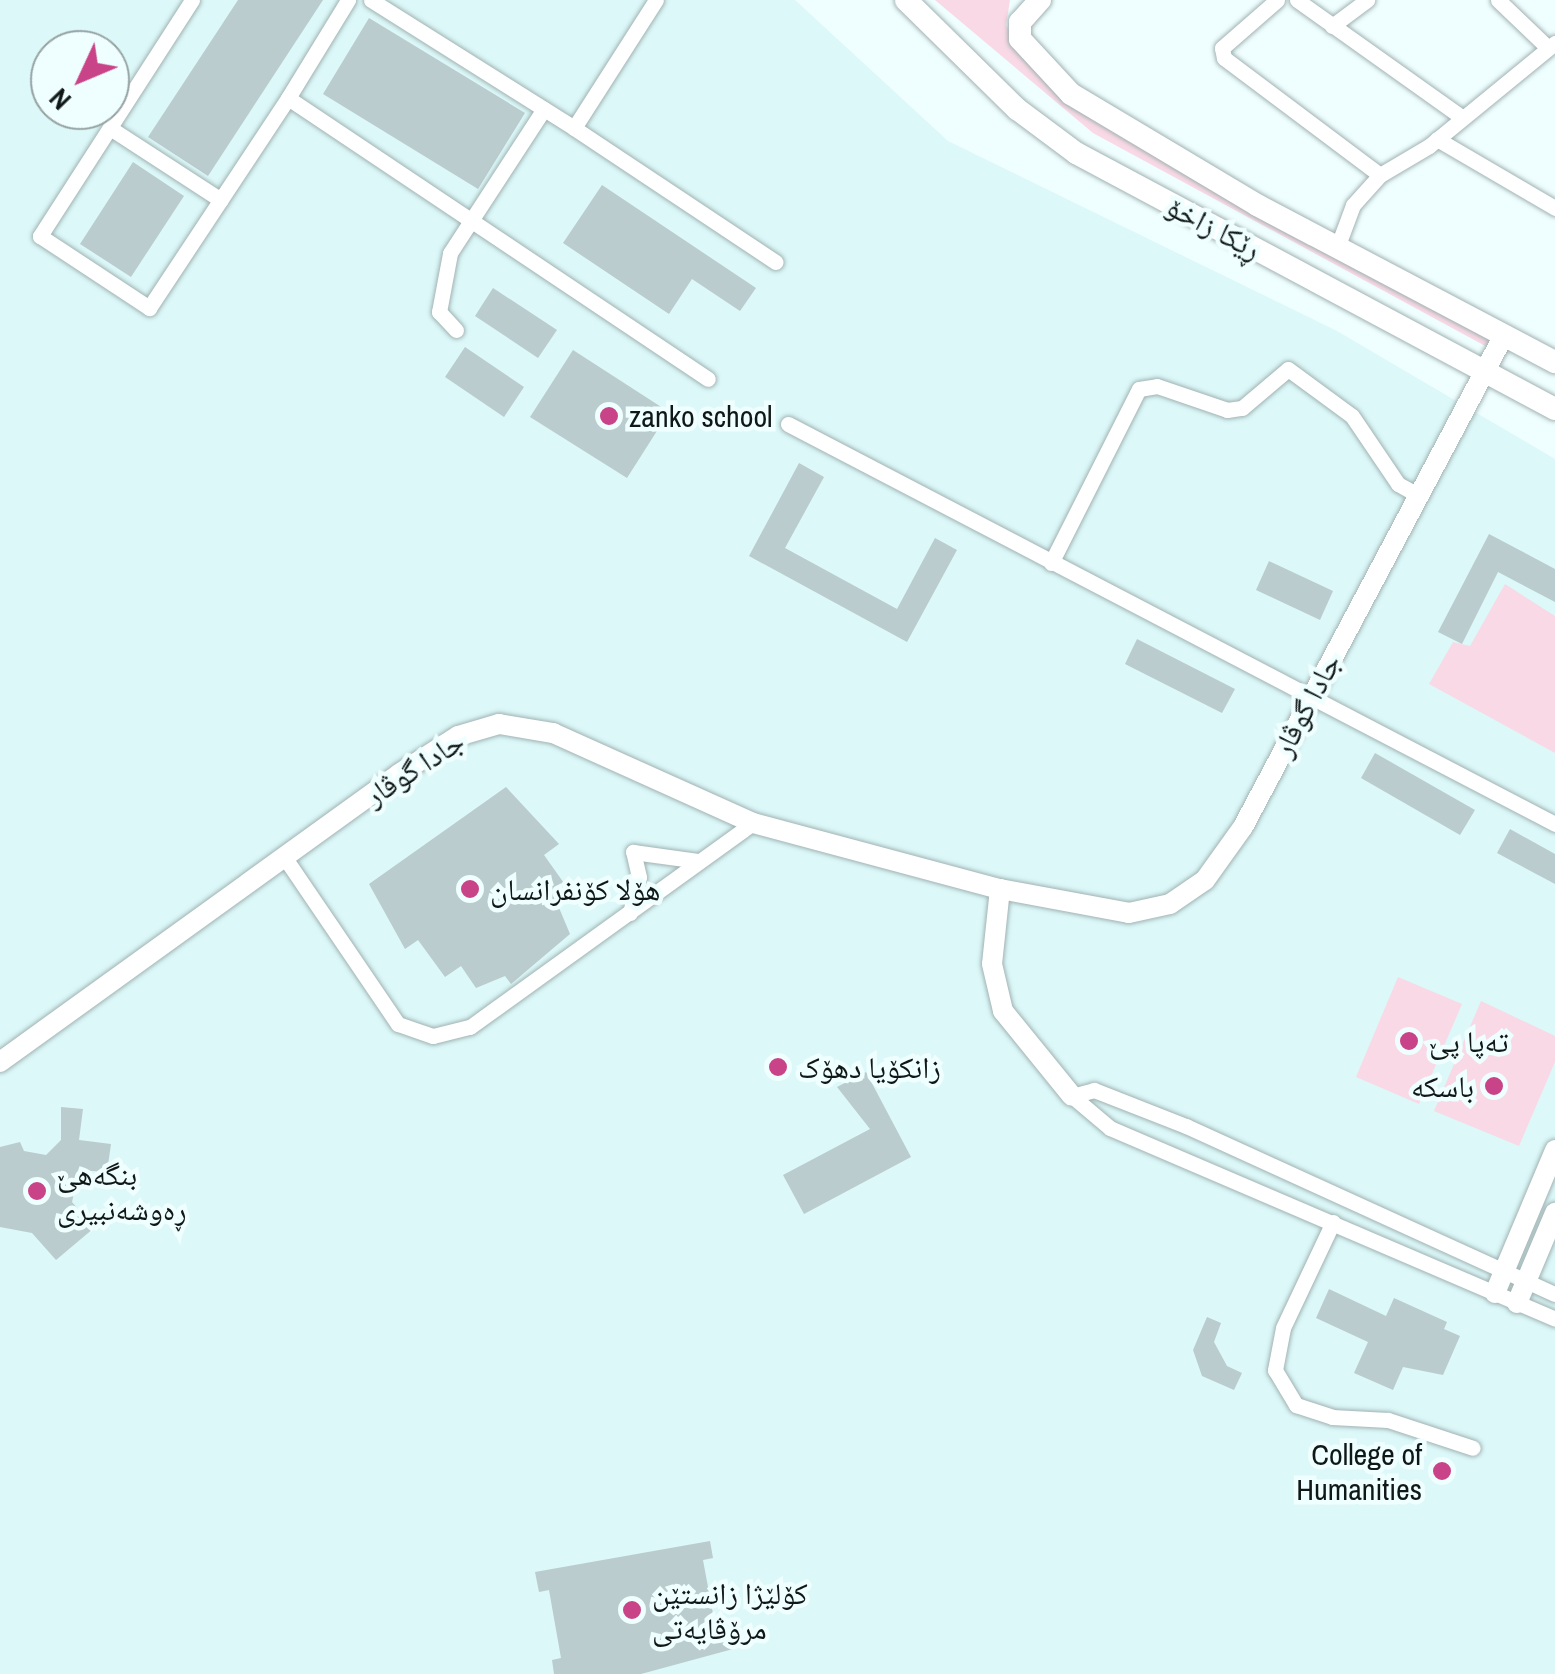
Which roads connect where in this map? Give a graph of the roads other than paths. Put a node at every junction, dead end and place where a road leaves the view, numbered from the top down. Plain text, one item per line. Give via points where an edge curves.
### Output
1 (192, 0) edge
2 (348, 0) edge
3 (371, 0) edge
4 (656, 0) edge
5 (906, 0) edge
6 (1040, 0) edge
7 (1277, 0) edge
8 (1297, 0) edge
9 (1367, 0) edge
10 (1498, 0) edge
11 (1332, 26) junction
12 (1550, 44) edge
13 (130, 97) edge
14 (288, 98) junction
15 (544, 109) junction
16 (1459, 115) junction
17 (574, 128) junction
18 (109, 130) edge
19 (113, 130) edge
20 (1437, 139) junction
21 (1380, 175) junction
22 (221, 200) junction
23 (1552, 200) edge
24 (470, 220) junction
25 (1337, 248) junction
26 (776, 262) dead end
27 (456, 330) dead end
28 (1504, 335) junction
29 (1555, 362) edge
30 (1486, 370) junction
31 (708, 379) dead end
32 (1555, 409) edge
33 (788, 424) dead end
34 (1418, 495) junction
35 (1051, 563) junction
36 (1308, 696) junction
37 (752, 823) junction
38 (1555, 824) edge
39 (278, 860) junction
40 (699, 861) junction
41 (1000, 890) junction
42 (629, 915) junction
43 (0, 1062) edge
44 (1072, 1096) junction
45 (1555, 1150) edge
46 (1555, 1213) edge
47 (1333, 1222) junction
48 (1504, 1273) junction
49 (1526, 1283) junction
50 (1496, 1293) junction
51 (1555, 1294) edge
52 (1518, 1303) junction
53 (1555, 1319) edge
54 (1474, 1448) dead end

1 - 13 street
2 - 14 street
3 - 15 street
4 - 17 street
5 - 30 main road, ڕێکا زاخۆ via 1017,109 1076,153
6 - 25 main road, ڕێکا زاخۆ via 1020,22 1020,39 1038,67 1096,111
7 - 21 street via 1222,48 1224,58
8 - 11 street
9 - 11 street
10 - 12 street
11 - 16 street
12 - 16 street
14 - 22 street
14 - 24 street
15 - 17 street
15 - 24 street
16 - 20 street
17 - 26 street
18 - 22 street via 40,236 149,308
19 - 22 street
20 - 21 street
20 - 23 street
21 - 25 street via 1353,205
24 - 27 street via 439,286 439,312
24 - 31 street
25 - 28 main road, ڕێکا زاخۆ
28 - 29 main road, ڕێکا زاخۆ
28 - 30 street, جادا گوڤار
30 - 32 main road, ڕێکا زاخۆ
30 - 34 street, جادا گوڤار
33 - 35 street
34 - 35 street via 1398,484 1352,416 1288,369 1242,408 1227,410 1157,386 1139,388
34 - 36 street, جادا گوڤار
35 - 36 street
36 - 38 street
36 - 41 street, جادا گوڤار via 1234,842 1183,897 1104,913
37 - 39 street, جادا گوڤار via 553,733 499,724 458,736
37 - 40 street
37 - 41 street, جادا گوڤار
39 - 42 street via 285,858 398,1024 432,1036 470,1027
39 - 43 street, جادا گوڤار
40 - 42 street
40 - 42 street via 633,852 638,877
41 - 44 street via 992,964 1002,1011
44 - 47 street via 1110,1128
44 - 48 street via 1094,1090 1186,1126
45 - 48 street
46 - 49 street
47 - 50 street
47 - 54 street via 1282,1328 1276,1370 1296,1405 1332,1417 1388,1420
48 - 49 street
48 - 50 street
49 - 51 street
49 - 52 street
50 - 52 street
52 - 53 street

